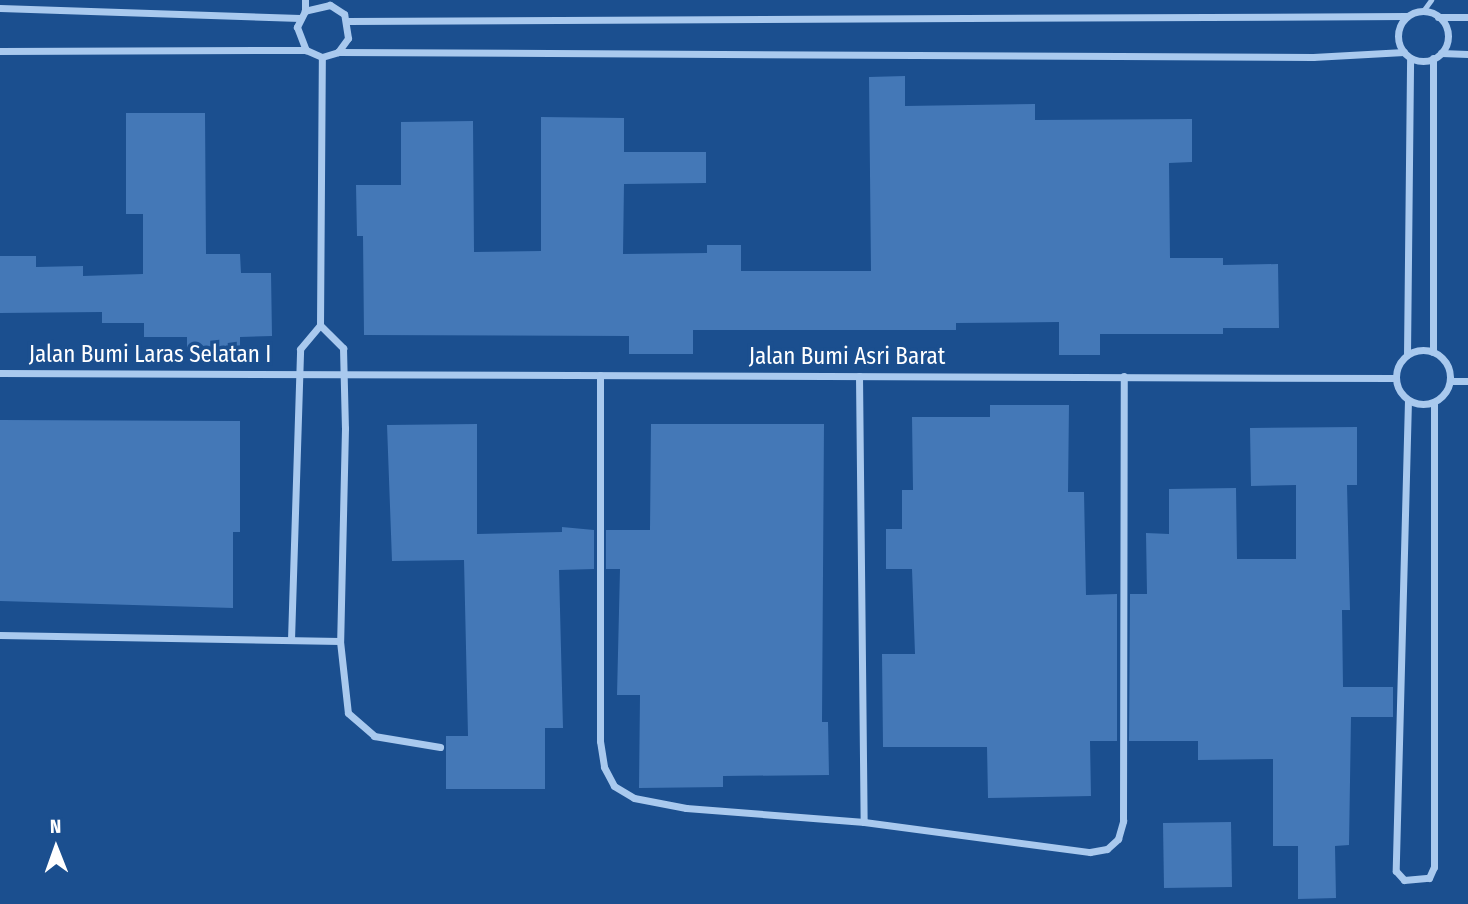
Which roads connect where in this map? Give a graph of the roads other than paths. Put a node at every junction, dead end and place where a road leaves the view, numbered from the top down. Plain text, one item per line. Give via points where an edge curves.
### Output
1 (305, 0) edge
2 (1431, 0) edge
3 (338, 4) edge
4 (0, 8) edge
5 (1423, 11) junction
6 (302, 15) junction
7 (1408, 16) junction
8 (1438, 17) junction
9 (1468, 17) edge
10 (348, 22) junction
11 (306, 50) junction
12 (0, 51) edge
13 (338, 52) junction
14 (1441, 54) junction
15 (1468, 54) edge
16 (1407, 55) junction
17 (322, 57) junction
18 (1433, 58) junction
19 (320, 326) junction
20 (1433, 352) junction
21 (1407, 355) junction
22 (0, 373) edge
23 (299, 373) junction
24 (343, 374) junction
25 (600, 375) junction
26 (859, 376) junction
27 (1124, 376) junction
28 (1395, 378) junction
29 (1450, 381) junction
30 (1468, 381) edge
31 (1408, 400) junction
32 (1434, 402) junction
33 (0, 635) edge
34 (291, 640) junction
35 (340, 641) junction
36 (440, 747) dead end
37 (864, 822) junction

1 - 6 street
2 - 5 lane
3 - 6 street via 321,5
3 - 10 street
4 - 6 street
5 - 7 street
5 - 8 street
6 - 11 street via 298,35
7 - 10 street
7 - 16 street via 1398,37
8 - 9 street
8 - 14 street via 1447,30
10 - 13 street via 348,38
11 - 12 street
11 - 17 street
13 - 16 street
13 - 17 street
14 - 15 street
14 - 18 street
16 - 18 street
16 - 21 street
17 - 19 street
18 - 20 street
19 - 23 street via 300,349
19 - 24 street via 343,348
20 - 21 street
20 - 29 street via 1446,363
21 - 28 street
22 - 23 street, Jalan Bumi Laras Selatan I
23 - 24 street, Jalan Bumi Asri Barat
23 - 34 street
24 - 25 street, Jalan Bumi Asri Barat
24 - 35 street
25 - 26 street, Jalan Bumi Asri Barat
25 - 37 street via 600,741 604,767 614,786 634,799 686,808
26 - 27 street, Jalan Bumi Asri Barat
26 - 37 street
27 - 28 street, Jalan Bumi Asri Barat
27 - 37 street via 1122,821 1118,839 1107,849 1090,852
28 - 31 street
29 - 30 street
29 - 32 street
31 - 32 street
31 - 32 street via 1396,871 1404,880 1429,878 1434,867
33 - 34 street
34 - 35 street
35 - 36 street via 342,690 348,713 359,726 404,744

